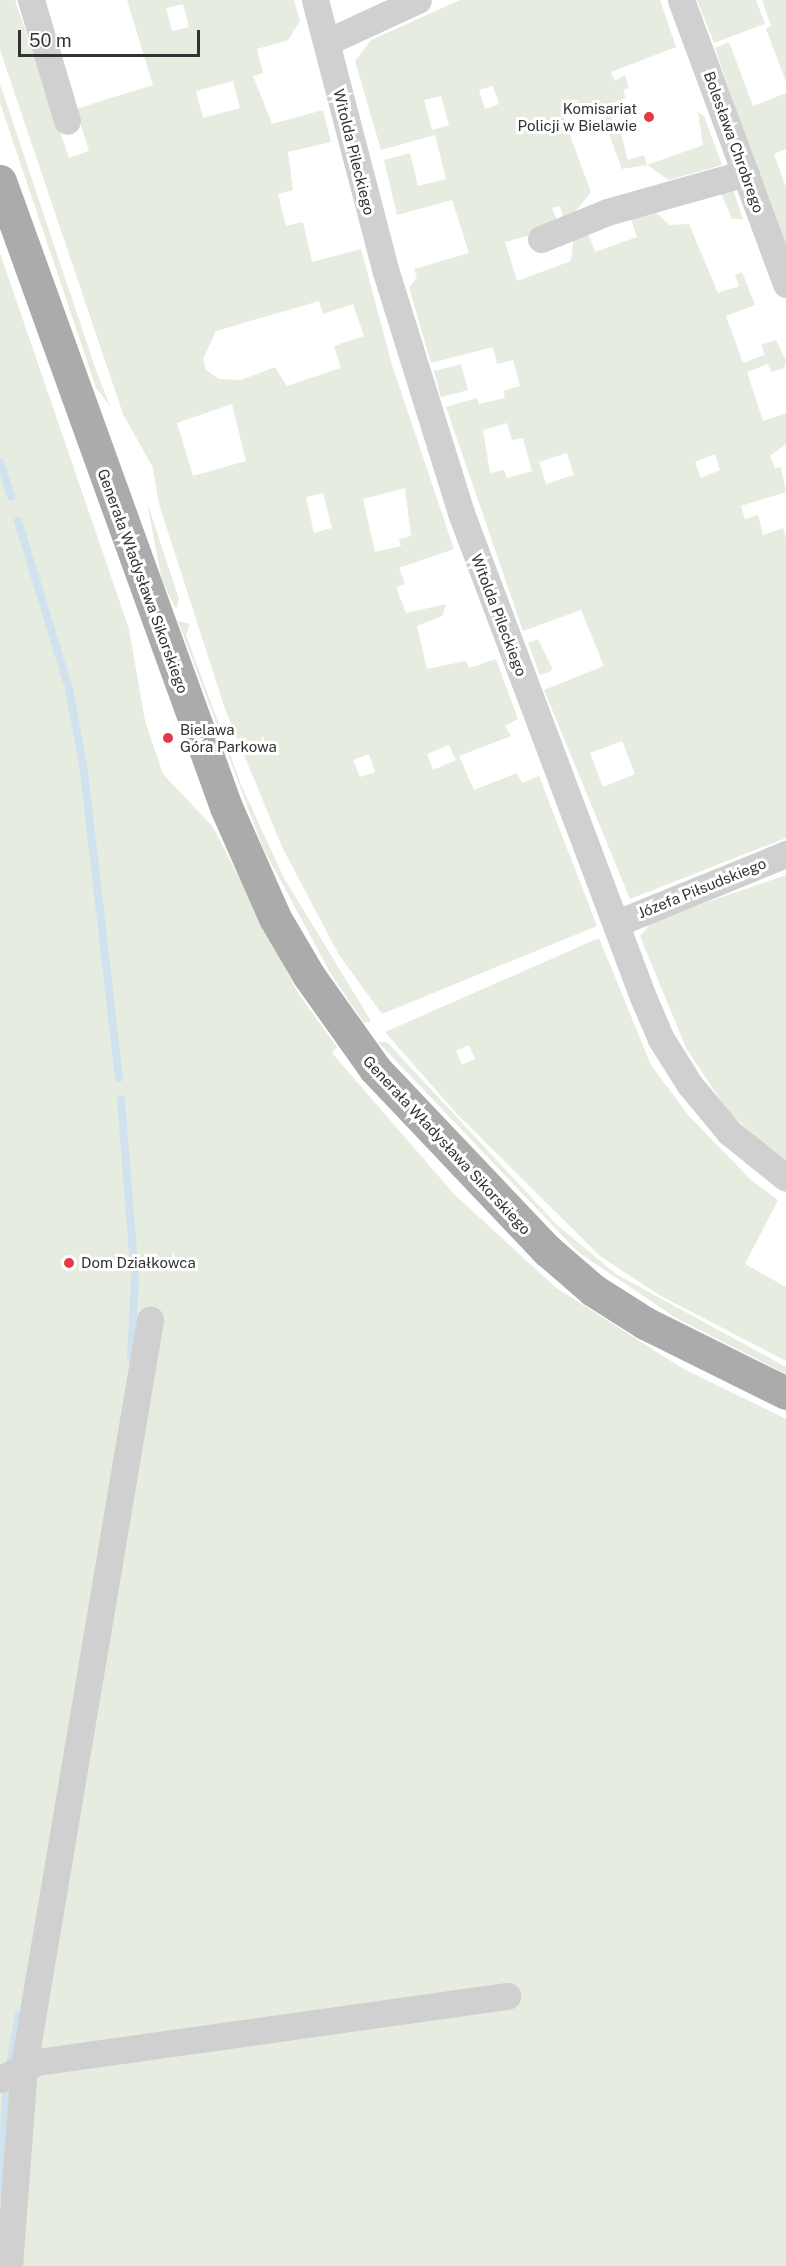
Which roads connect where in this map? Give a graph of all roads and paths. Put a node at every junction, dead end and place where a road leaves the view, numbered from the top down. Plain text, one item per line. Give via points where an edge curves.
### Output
1 (31, 0) edge
2 (315, 0) edge
3 (418, 0) edge
4 (681, 0) edge
5 (327, 42) junction
6 (67, 121) dead end
7 (746, 173) junction
8 (0, 181) edge
9 (541, 239) dead end
10 (786, 284) edge
11 (786, 854) edge
12 (617, 923) junction
13 (786, 1178) edge
14 (150, 1320) dead end
15 (786, 1393) edge
16 (507, 1996) dead end
17 (24, 2065) junction
18 (0, 2079) edge
19 (9, 2266) edge

1 - 6 street
2 - 5 street, Witolda Pileckiego
3 - 5 street
4 - 7 street, Bolesława Chrobrego
5 - 12 street, Witolda Pileckiego via 386,272 461,513
7 - 9 street via 607,212
7 - 10 street, Bolesława Chrobrego
8 - 15 main road, Generała Władysława Sikorskiego via 226,807 275,918 309,976 375,1069 548,1251 593,1290 645,1323
11 - 12 street, Józefa Piłsudskiego
12 - 13 street, Witolda Pileckiego via 661,1039 690,1085 729,1132
14 - 17 street
16 - 17 street
17 - 18 street
17 - 19 street

